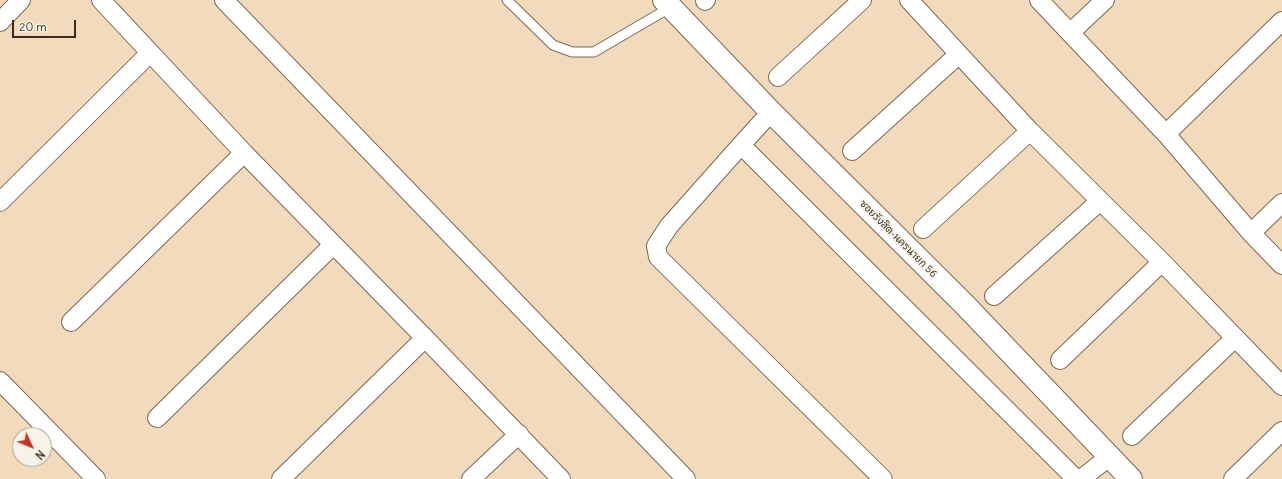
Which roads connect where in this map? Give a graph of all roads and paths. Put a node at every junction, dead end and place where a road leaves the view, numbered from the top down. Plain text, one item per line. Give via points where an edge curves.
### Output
1 (22, 0) edge
2 (101, 0) edge
3 (224, 0) edge
4 (507, 0) edge
5 (862, 0) edge
6 (909, 0) edge
7 (1039, 0) edge
8 (1105, 0) edge
9 (667, 4) edge
10 (1282, 21) edge
11 (0, 22) edge
12 (1070, 33) junction
13 (150, 53) junction
14 (959, 54) junction
15 (778, 78) dead end
16 (771, 112) junction
17 (1030, 130) junction
18 (1166, 134) junction
19 (741, 145) junction
20 (852, 151) dead end
21 (244, 153) junction
22 (1100, 201) junction
23 (0, 202) edge
24 (1282, 203) edge
25 (923, 229) dead end
26 (1251, 233) junction
27 (333, 245) junction
28 (1162, 262) junction
29 (1282, 265) edge
30 (994, 296) dead end
31 (71, 322) dead end
32 (425, 338) junction
33 (1235, 338) junction
34 (1060, 360) dead end
35 (0, 381) edge
36 (1282, 386) edge
37 (157, 418) dead end
38 (1282, 431) edge
39 (518, 434) junction
40 (1132, 436) dead end
41 (1109, 457) junction
42 (96, 479) edge
43 (281, 479) edge
44 (472, 479) edge
45 (561, 479) edge
46 (686, 479) edge
47 (883, 479) edge
48 (1076, 479) edge
49 (1082, 479) edge
50 (1131, 479) edge
51 (1233, 479) edge

1 - 11 street
2 - 13 street
3 - 46 street
4 - 9 lane via 553,45 572,52 594,52
5 - 15 street
6 - 14 street
7 - 12 street
8 - 12 street
9 - 16 street, ซอยรังสิต-นครนายก 56
10 - 18 street
12 - 18 street
13 - 21 street
13 - 23 street
14 - 17 street
14 - 20 street
16 - 19 street
16 - 41 street, ซอยรังสิต-นครนายก 56 via 965,305
17 - 22 street
17 - 25 street
18 - 26 street
19 - 47 street via 669,226 656,246 658,257
19 - 48 street
21 - 27 street
21 - 31 street
22 - 28 street
22 - 30 street
24 - 26 street
26 - 29 street
27 - 32 street
27 - 37 street
28 - 33 street
28 - 34 street
32 - 39 street
32 - 43 street
33 - 36 street
33 - 40 street
35 - 42 street
38 - 51 street
39 - 44 street
39 - 45 street
41 - 49 street
41 - 50 street, ซอยรังสิต-นครนายก 56

